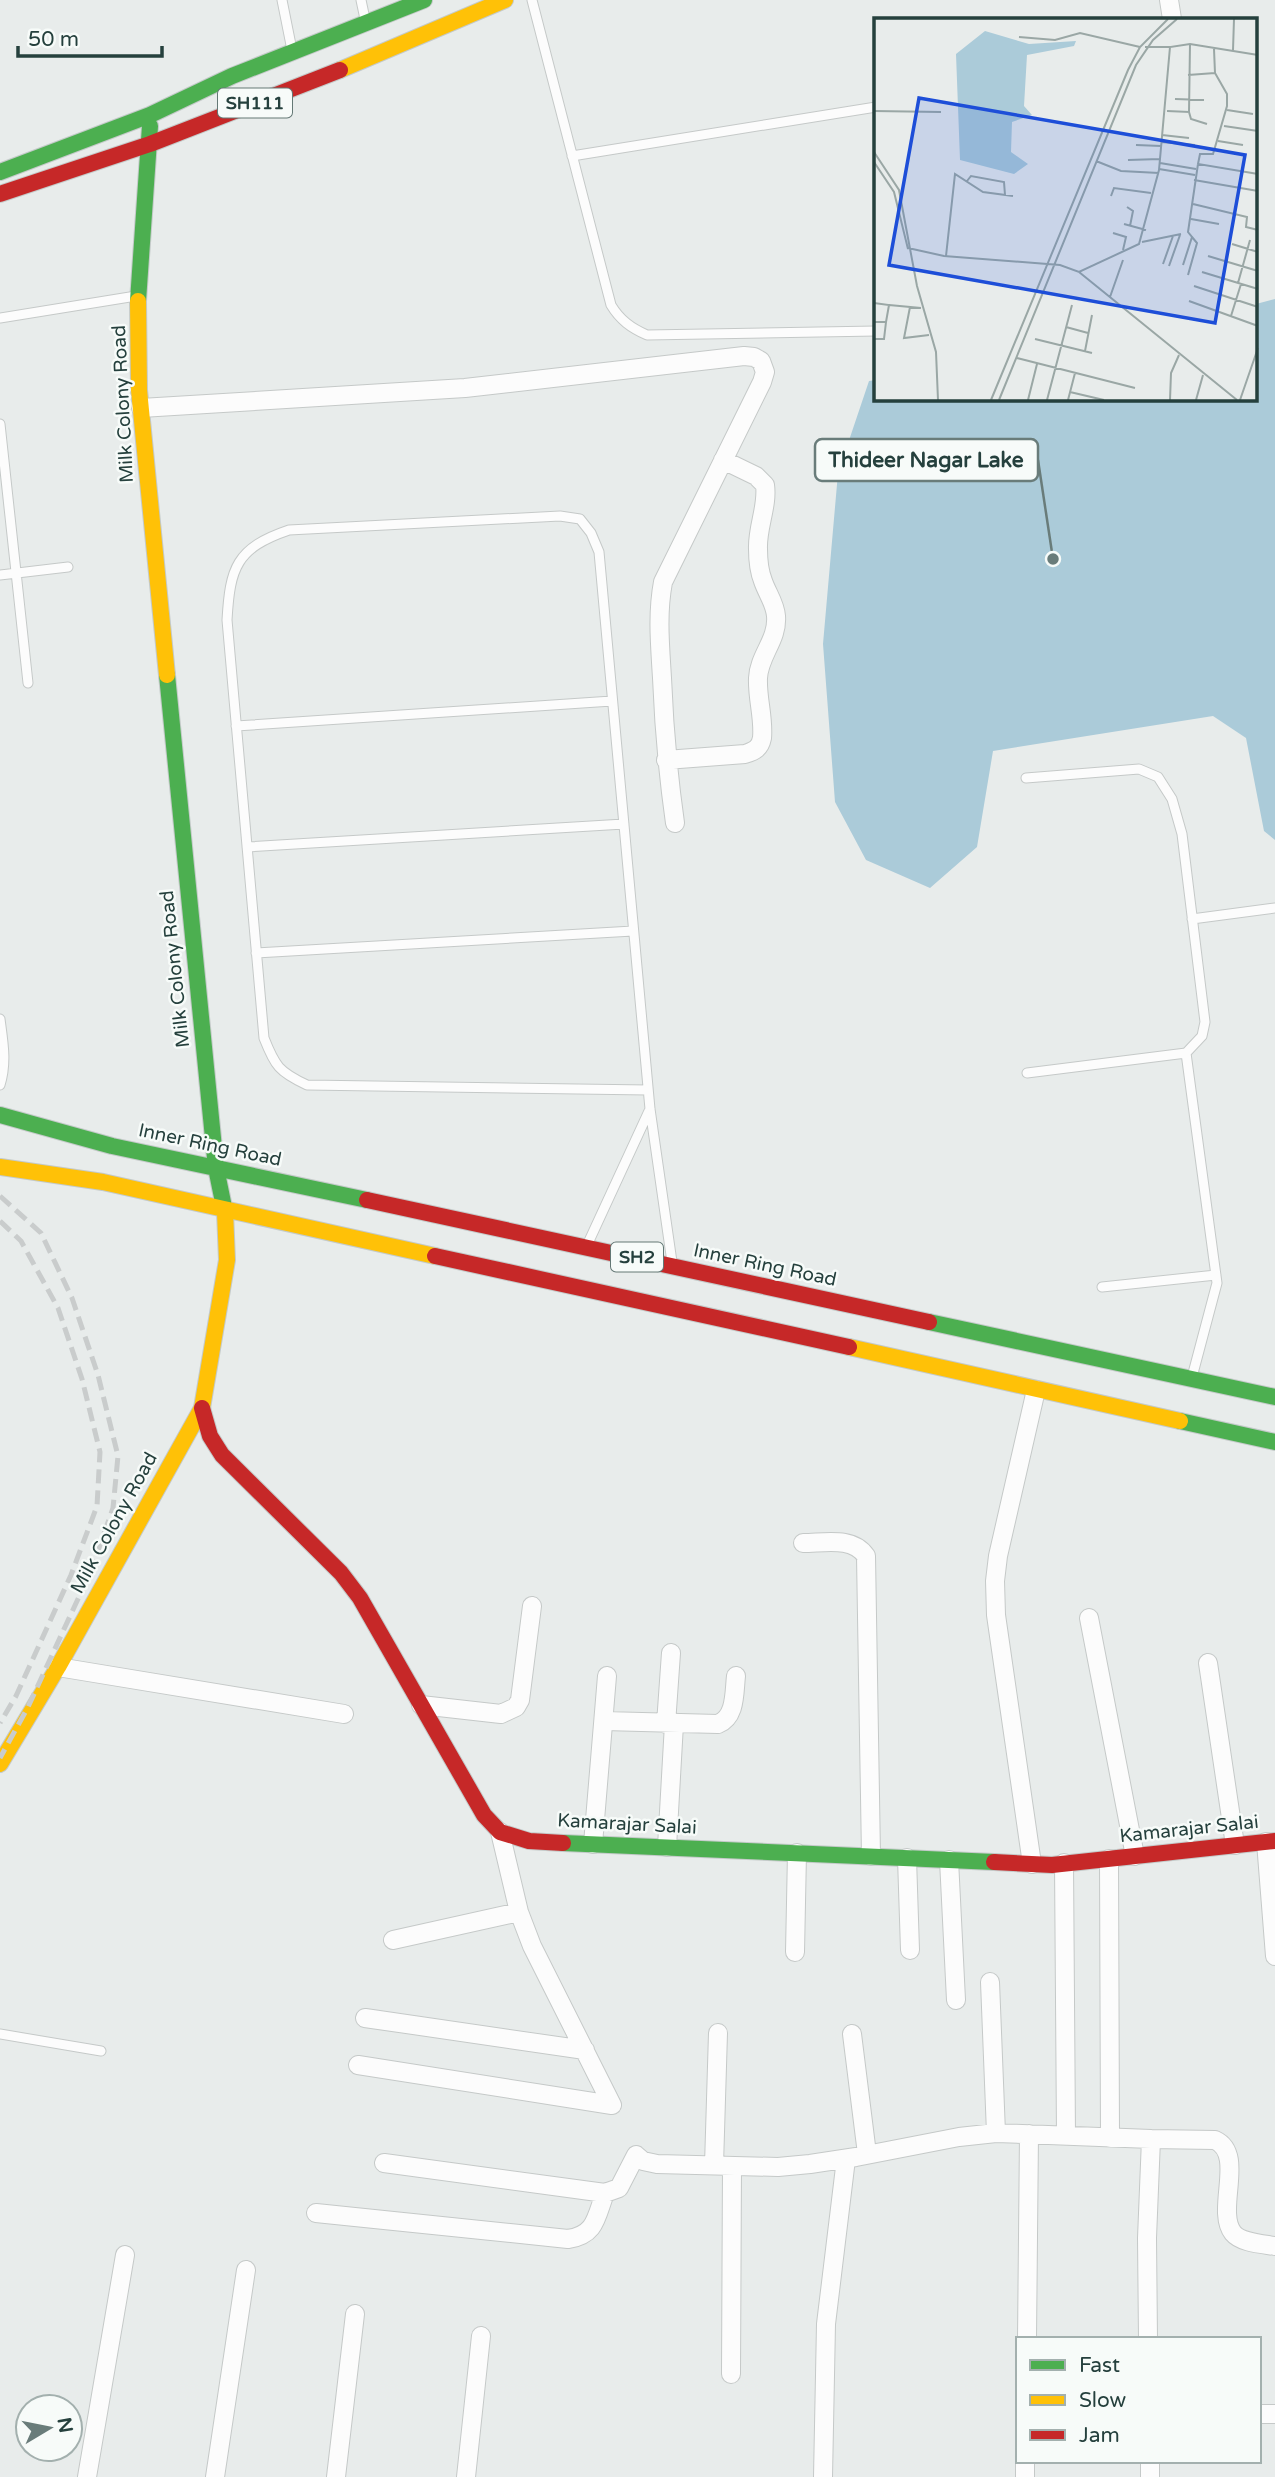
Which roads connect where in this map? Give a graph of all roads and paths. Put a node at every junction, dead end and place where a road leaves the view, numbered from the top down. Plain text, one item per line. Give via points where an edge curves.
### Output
1 (282, 0) edge
2 (361, 0) edge
3 (424, 0) edge
4 (505, 0) edge
5 (532, 0) edge
6 (1169, 0) edge
7 (1172, 18) edge
8 (366, 24) junction
9 (293, 53) junction
10 (874, 107) edge
11 (150, 115) junction
12 (150, 144) junction
13 (572, 156) junction
14 (0, 172) edge
15 (0, 194) edge
16 (138, 296) junction
17 (0, 318) edge
18 (874, 331) edge
19 (141, 408) junction
20 (0, 424) edge
21 (723, 460) junction
22 (68, 567) dead end
23 (16, 573) junction
24 (0, 575) edge
25 (28, 683) dead end
26 (612, 701) junction
27 (236, 726) junction
28 (666, 760) junction
29 (1026, 778) dead end
30 (675, 822) dead end
31 (624, 824) junction
32 (247, 847) junction
33 (1275, 908) edge
34 (1192, 919) junction
35 (633, 930) junction
36 (256, 953) junction
37 (0, 1019) edge
38 (1186, 1053) junction
39 (1027, 1073) dead end
40 (0, 1085) edge
41 (648, 1090) junction
42 (650, 1109) junction
43 (0, 1115) edge
44 (0, 1167) edge
45 (216, 1168) junction
46 (225, 1210) junction
47 (587, 1246) junction
48 (673, 1266) junction
49 (1216, 1275) junction
50 (1102, 1287) dead end
51 (1192, 1379) junction
52 (1036, 1390) junction
53 (1275, 1397) edge
54 (202, 1408) junction
55 (1275, 1442) edge
56 (803, 1544) dead end
57 (532, 1606) dead end
58 (1089, 1618) dead end
59 (671, 1653) dead end
60 (1208, 1663) dead end
61 (58, 1667) junction
62 (607, 1675) dead end
63 (736, 1675) dead end
64 (421, 1705) junction
65 (344, 1714) dead end
66 (604, 1721) junction
67 (670, 1724) junction
68 (0, 1764) edge
69 (500, 1832) junction
70 (1271, 1842) edge
71 (593, 1844) junction
72 (1236, 1846) junction
73 (667, 1847) junction
74 (797, 1853) junction
75 (871, 1856) junction
76 (1135, 1856) junction
77 (906, 1858) junction
78 (1109, 1859) junction
79 (949, 1860) junction
80 (1064, 1863) junction
81 (1031, 1864) junction
82 (519, 1912) junction
83 (393, 1940) dead end
84 (910, 1950) dead end
85 (795, 1952) dead end
86 (1275, 1956) edge
87 (990, 1982) dead end
88 (956, 2000) dead end
89 (365, 2018) dead end
90 (718, 2033) dead end
91 (0, 2034) edge
92 (852, 2034) dead end
93 (101, 2050) dead end
94 (584, 2050) junction
95 (358, 2065) dead end
96 (996, 2133) junction
97 (1029, 2134) junction
98 (1066, 2136) junction
99 (1110, 2138) junction
100 (1151, 2139) junction
101 (867, 2154) junction
102 (846, 2159) junction
103 (384, 2163) dead end
104 (714, 2165) junction
105 (732, 2166) junction
106 (605, 2193) junction
107 (316, 2213) dead end
108 (1275, 2246) edge
109 (125, 2255) dead end
110 (246, 2270) dead end
111 (355, 2314) dead end
112 (481, 2336) dead end
113 (1027, 2337) edge
114 (1148, 2337) edge
115 (731, 2374) dead end
116 (87, 2477) edge
117 (215, 2477) edge
118 (336, 2477) edge
119 (466, 2477) edge
120 (823, 2477) edge

1 - 9 lane
2 - 8 lane
3 - 8 main road, SH111
4 - 12 main road, SH111
5 - 13 lane
6 - 7 street
8 - 9 main road, SH111
9 - 11 main road, SH111
10 - 13 lane
11 - 12 main road, Milk Colony Road
11 - 14 main road, SH111
12 - 15 main road, SH111
12 - 16 main road, Milk Colony Road
13 - 18 lane via 611,305 633,329 647,335
16 - 17 lane
16 - 19 main road, Milk Colony Road
19 - 21 street via 465,388 754,357 765,372
19 - 45 main road, Milk Colony Road
20 - 23 lane
21 - 28 street via 660,595
21 - 28 street via 765,485 758,527 759,564 777,626 758,680 761,745 745,754
22 - 23 lane
23 - 24 lane
23 - 25 lane
26 - 27 lane
26 - 27 lane via 599,552 580,519 560,516 289,530 265,538 242,556 229,583 227,620
26 - 31 lane
27 - 32 lane
28 - 30 street
29 - 34 lane via 1139,769 1158,777 1172,799 1182,834
31 - 32 lane
31 - 35 lane
32 - 36 lane
33 - 34 lane
34 - 38 lane via 1205,1022 1202,1036
35 - 36 lane
35 - 41 lane
36 - 41 lane via 264,1038 272,1059 285,1074 307,1085
37 - 40 lane via 5,1056
38 - 39 lane
38 - 49 lane
41 - 42 lane
42 - 47 lane
42 - 48 lane
43 - 45 main road, Inner Ring Road / SH2
44 - 46 main road, SH2 via 103,1182
45 - 46 main road, Milk Colony Road
45 - 47 main road, Inner Ring Road / SH2
46 - 52 main road, SH2
46 - 54 main road, Milk Colony Road via 227,1260
47 - 48 main road, Inner Ring Road / SH2
48 - 51 main road, Inner Ring Road / SH2
49 - 50 lane
49 - 51 lane
51 - 53 main road, Inner Ring Road / SH2
52 - 55 main road, SH2
52 - 81 street via 995,1581
54 - 61 main road, Milk Colony Road
54 - 64 main road via 209,1436 222,1455 354,1590
56 - 75 street via 851,1543 866,1556
57 - 64 street via 516,1707 501,1714
58 - 76 street
59 - 67 street
60 - 72 street
61 - 65 street
61 - 68 main road, Milk Colony Road
62 - 66 street
63 - 67 street via 726,1721
64 - 69 main road via 484,1815
66 - 67 street
66 - 71 street
67 - 73 street
69 - 71 main road, Kamarajar Salai via 529,1841
69 - 82 street
70 - 72 main road, Kamarajar Salai
70 - 86 street
71 - 73 main road, Kamarajar Salai
72 - 76 main road, Kamarajar Salai
73 - 74 main road, Kamarajar Salai
74 - 75 main road, Kamarajar Salai
74 - 85 street
75 - 77 main road, Kamarajar Salai
76 - 78 main road, Kamarajar Salai
77 - 79 main road, Kamarajar Salai
77 - 84 street
78 - 80 main road, Kamarajar Salai
78 - 99 street
79 - 81 main road, Kamarajar Salai
79 - 88 street
80 - 81 main road, Kamarajar Salai
80 - 98 street
82 - 83 street
82 - 94 street
87 - 96 street
89 - 94 street
90 - 104 street
91 - 93 lane
92 - 101 street
94 - 95 street via 612,2105
96 - 97 street
96 - 101 street
97 - 98 street
97 - 113 street
98 - 99 street
99 - 100 street
100 - 108 street via 1223,2144 1228,2154 1232,2232 1242,2239
100 - 114 street
101 - 102 street
102 - 105 street via 778,2167
102 - 120 street via 826,2324
103 - 106 street
104 - 105 street
104 - 106 street via 657,2164 636,2155 619,2188
105 - 115 street
106 - 107 street via 589,2232 568,2239
109 - 116 street
110 - 117 street
111 - 118 street
112 - 119 street

